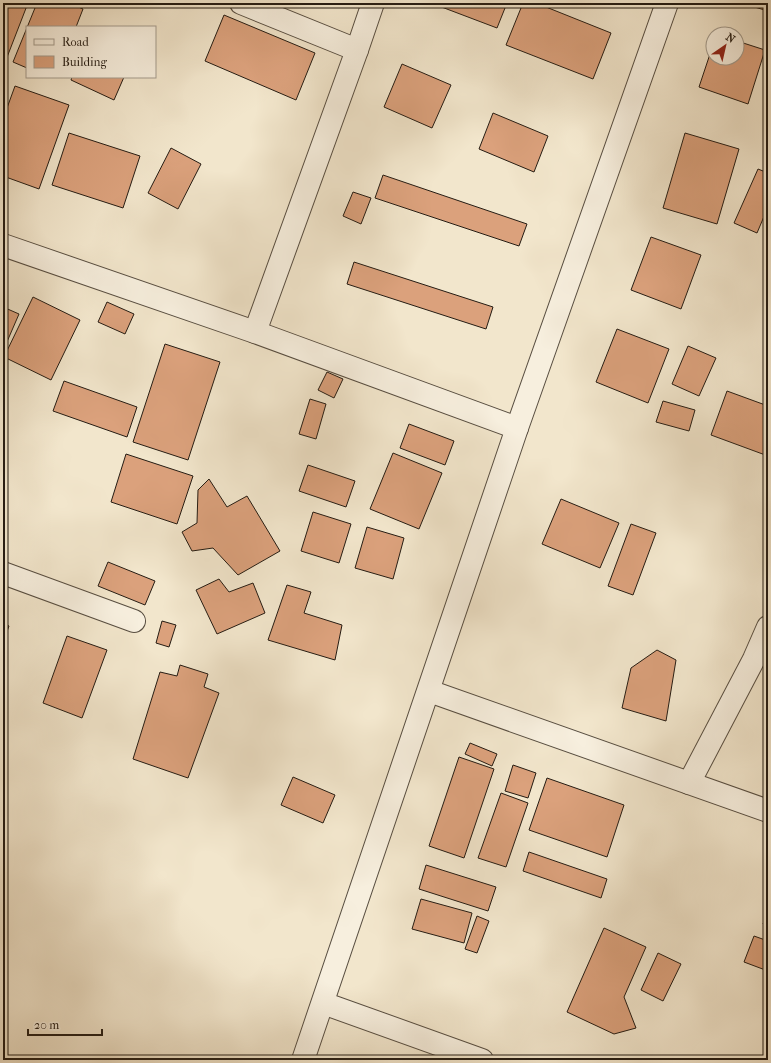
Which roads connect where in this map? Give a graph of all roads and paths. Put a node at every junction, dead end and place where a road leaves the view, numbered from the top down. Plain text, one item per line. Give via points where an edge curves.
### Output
1 (241, 3) edge
2 (373, 3) edge
3 (667, 3) edge
4 (357, 50) junction
5 (3, 245) edge
6 (255, 332) junction
7 (517, 428) junction
8 (3, 573) edge
9 (134, 621) dead end
10 (768, 627) edge
11 (429, 691) junction
12 (689, 783) junction
13 (768, 811) edge
14 (323, 1003) junction
15 (303, 1060) edge
16 (482, 1060) edge

1 - 4 street
2 - 4 street
3 - 7 street
4 - 6 street
5 - 6 street
6 - 7 street
7 - 11 street
8 - 9 street
10 - 12 street
11 - 12 street
11 - 14 street
12 - 13 street
14 - 15 street
14 - 16 street

